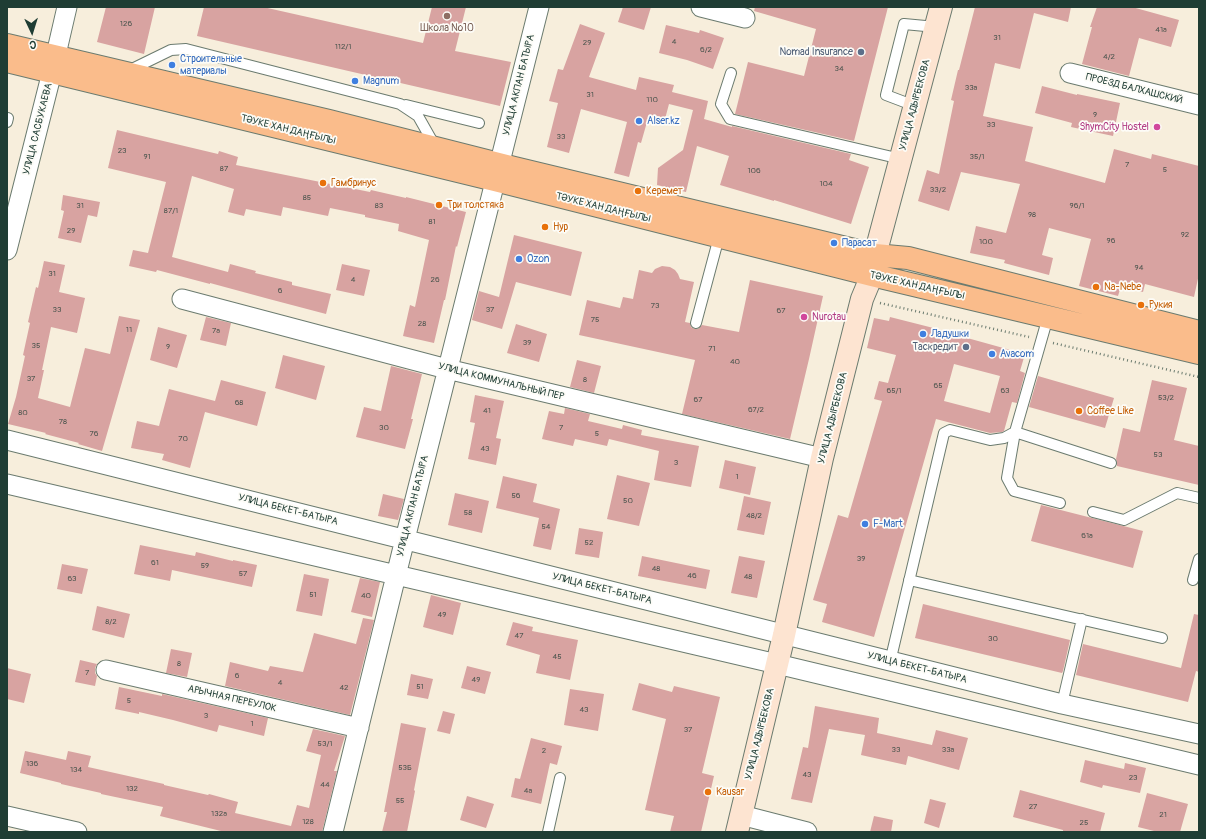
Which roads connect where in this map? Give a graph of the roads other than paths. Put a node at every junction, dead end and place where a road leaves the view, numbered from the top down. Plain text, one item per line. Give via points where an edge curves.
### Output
1 (67, 7) edge
2 (539, 7) edge
3 (701, 7) edge
4 (939, 17) edge
5 (745, 18) dead end
6 (7, 45) edge
7 (7, 62) edge
8 (54, 64) junction
9 (125, 72) junction
10 (731, 73) dead end
11 (1070, 73) dead end
12 (400, 104) junction
13 (1199, 105) edge
14 (915, 106) junction
15 (479, 123) dead end
16 (436, 148) junction
17 (901, 159) junction
18 (497, 172) junction
19 (13, 204) edge
20 (719, 237) junction
21 (7, 250) edge
22 (873, 265) junction
23 (182, 298) dead end
24 (1048, 317) junction
25 (696, 323) dead end
26 (1199, 332) edge
27 (1199, 353) edge
28 (448, 369) junction
29 (1015, 432) junction
30 (7, 440) edge
31 (822, 458) junction
32 (1111, 463) dead end
33 (7, 484) edge
34 (1199, 498) edge
35 (1060, 503) dead end
36 (1093, 512) dead end
37 (405, 539) junction
38 (1199, 559) edge
39 (396, 575) junction
40 (909, 580) junction
41 (1193, 580) dead end
42 (1082, 620) junction
43 (784, 635) junction
44 (1162, 638) dead end
45 (890, 662) junction
46 (777, 664) junction
47 (106, 670) dead end
48 (1062, 704) junction
49 (359, 728) junction
50 (1199, 734) edge
51 (1199, 764) edge
52 (560, 778) dead end
53 (7, 816) edge
54 (739, 823) edge
55 (48, 829) edge
56 (77, 832) edge
57 (333, 832) edge
58 (548, 832) edge
59 (807, 832) edge

1 - 8 street, УЛИЦА САСБУКАЕВА
2 - 18 street, УЛИЦА АКПАН БАТЫРА
3 - 5 street
4 - 14 main road, УЛИЦА АДЫРБЕКОВА
4 - 14 lane via 904,24 886,95
6 - 8 main road, ТӘУКЕ ХАН ДАҢҒЫЛЫ
7 - 8 main road, ТӘУКЕ ХАН ДАҢҒЫЛЫ
8 - 9 main road, ТӘУКЕ ХАН ДАҢҒЫЛЫ
8 - 18 main road, ТӘУКЕ ХАН ДАҢҒЫЛЫ
8 - 19 street, УЛИЦА САСБУКАЕВА
9 - 12 lane via 171,50 186,49
9 - 16 main road, ТӘУКЕ ХАН ДАҢҒЫЛЫ
10 - 17 lane via 721,104 730,119
11 - 13 street, ПРОЕЗД БАЛХАШСКИЙ
12 - 15 lane
12 - 16 lane via 418,116
14 - 17 main road, УЛИЦА АДЫРБЕКОВА
16 - 18 main road, ТӘУКЕ ХАН ДАҢҒЫЛЫ
17 - 22 main road, УЛИЦА АДЫРБЕКОВА
18 - 20 main road, ТӘУКЕ ХАН ДАҢҒЫЛЫ
18 - 22 main road, ТӘУКЕ ХАН ДАҢҒЫЛЫ
18 - 28 street, УЛИЦА АКПАН БАТЫРА
19 - 21 street, УЛИЦА САСБУКАЕВА
20 - 22 main road, ТӘУКЕ ХАН ДАҢҒЫЛЫ
20 - 25 lane
22 - 24 main road, ТӘУКЕ ХАН ДАҢҒЫЛЫ
22 - 26 main road, ТӘУКЕ ХАН ДАҢҒЫЛЫ via 908,258
22 - 31 main road, УЛИЦА АДЫРБЕКОВА
23 - 28 street, УЛИЦА КОММУНАЛЬНЫЙ ПЕР
24 - 27 main road, ТӘУКЕ ХАН ДАҢҒЫЛЫ
24 - 29 lane
28 - 31 street, УЛИЦА КОММУНАЛЬНЫЙ ПЕР
28 - 37 street, УЛИЦА АКПАН БАТЫРА
29 - 32 lane
29 - 35 lane via 1007,478 1014,491
29 - 40 lane via 1004,438 990,440 950,430 944,433
30 - 37 street, УЛИЦА БЕКЕТ-БАТЫРА
31 - 43 main road, УЛИЦА АДЫРБЕКОВА
33 - 39 street
34 - 36 lane via 1178,493 1124,520
37 - 39 street, УЛИЦА АКПАН БАТЫРА
37 - 43 street, УЛИЦА БЕКЕТ-БАТЫРА
38 - 41 lane
39 - 46 street
39 - 49 street, УЛИЦА АКПАН БАТЫРА
40 - 42 lane
40 - 45 lane
42 - 44 lane
42 - 48 lane
43 - 45 street, УЛИЦА БЕКЕТ-БАТЫРА
43 - 46 main road, УЛИЦА АДЫРБЕКОВА
45 - 48 street, УЛИЦА БЕКЕТ-БАТЫРА
46 - 51 street
46 - 54 main road, УЛИЦА АДЫРБЕКОВА
47 - 49 street, АРЫЧНАЯ ПЕРЕУЛОК
48 - 50 street, УЛИЦА БЕКЕТ-БАТЫРА
49 - 57 street, УЛИЦА АКПАН БАТЫРА
52 - 58 lane
53 - 55 street
54 - 59 street
55 - 56 street

